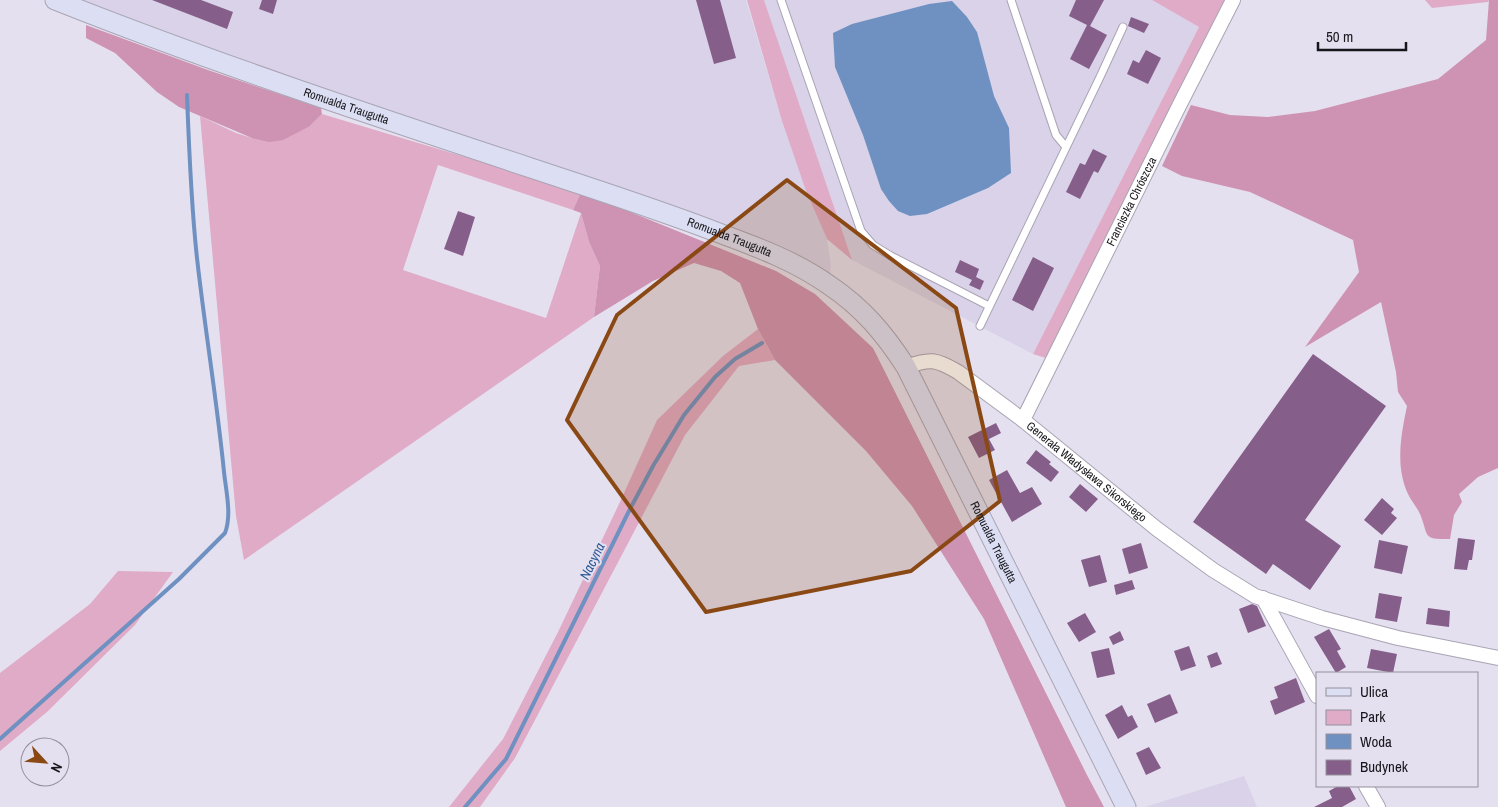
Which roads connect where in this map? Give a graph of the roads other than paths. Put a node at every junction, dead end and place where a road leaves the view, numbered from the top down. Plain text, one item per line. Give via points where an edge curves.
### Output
1 (55, 0) edge
2 (781, 0) edge
3 (1012, 0) edge
4 (1233, 0) edge
5 (1123, 27) dead end
6 (1066, 148) junction
7 (990, 306) junction
8 (980, 326) dead end
9 (906, 367) junction
10 (1023, 420) junction
11 (1263, 598) junction
12 (1498, 658) edge
13 (1316, 694) edge
14 (1367, 787) edge
15 (1126, 807) edge
16 (1378, 807) edge

1 - 9 street, Romualda Traugutta via 152,38 416,130 662,211 778,256 828,284 853,304 884,334
2 - 7 lane via 861,231 873,245 891,256
3 - 6 lane via 1056,136
4 - 10 street, Franciszka Chrószcza
5 - 6 lane
6 - 7 lane
7 - 8 lane
9 - 10 street, Generała Władysława Sikorskiego via 930,360 948,366
9 - 15 street, Romualda Traugutta
10 - 11 street, Generała Władysława Sikorskiego via 1157,529 1213,570 1254,596
11 - 12 street, Generała Władysława Sikorskiego via 1398,638
11 - 13 street
14 - 16 street

